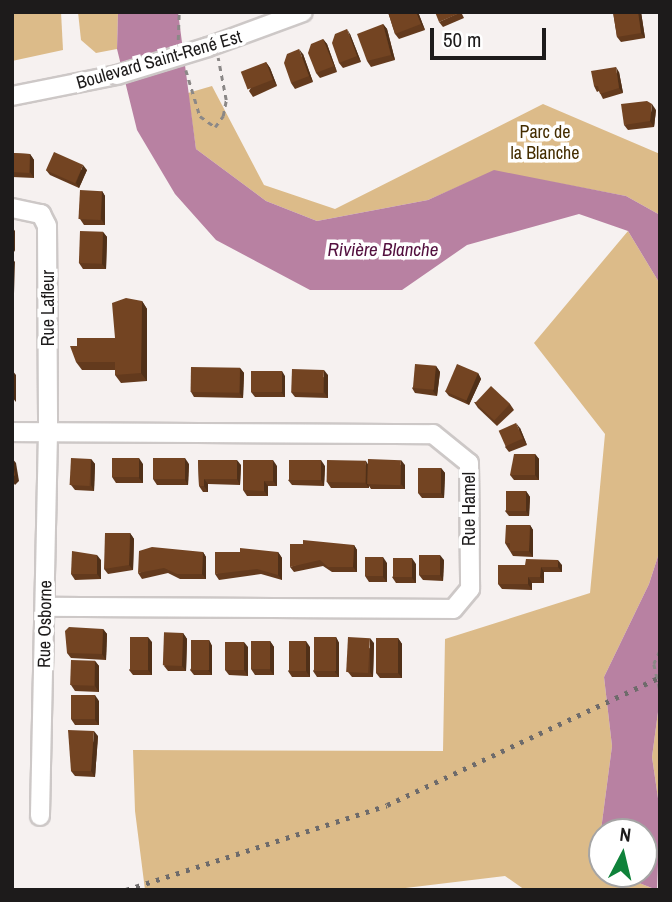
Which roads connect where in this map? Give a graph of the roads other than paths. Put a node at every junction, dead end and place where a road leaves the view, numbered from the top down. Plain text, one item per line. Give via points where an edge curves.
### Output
1 (303, 12) edge
2 (12, 96) edge
3 (12, 208) edge
4 (12, 432) edge
5 (48, 432) junction
6 (45, 607) junction
7 (40, 816) dead end

1 - 2 street, Boulevard Saint-René Est, bridge via 117,75
3 - 5 street, Rue Lafleur via 41,214 47,226
4 - 5 street, Rue Hamel
5 - 6 street, Rue Osborne
5 - 6 street, Rue Hamel via 433,434 469,463 470,589 453,609 424,611
6 - 7 street, Rue Osborne

